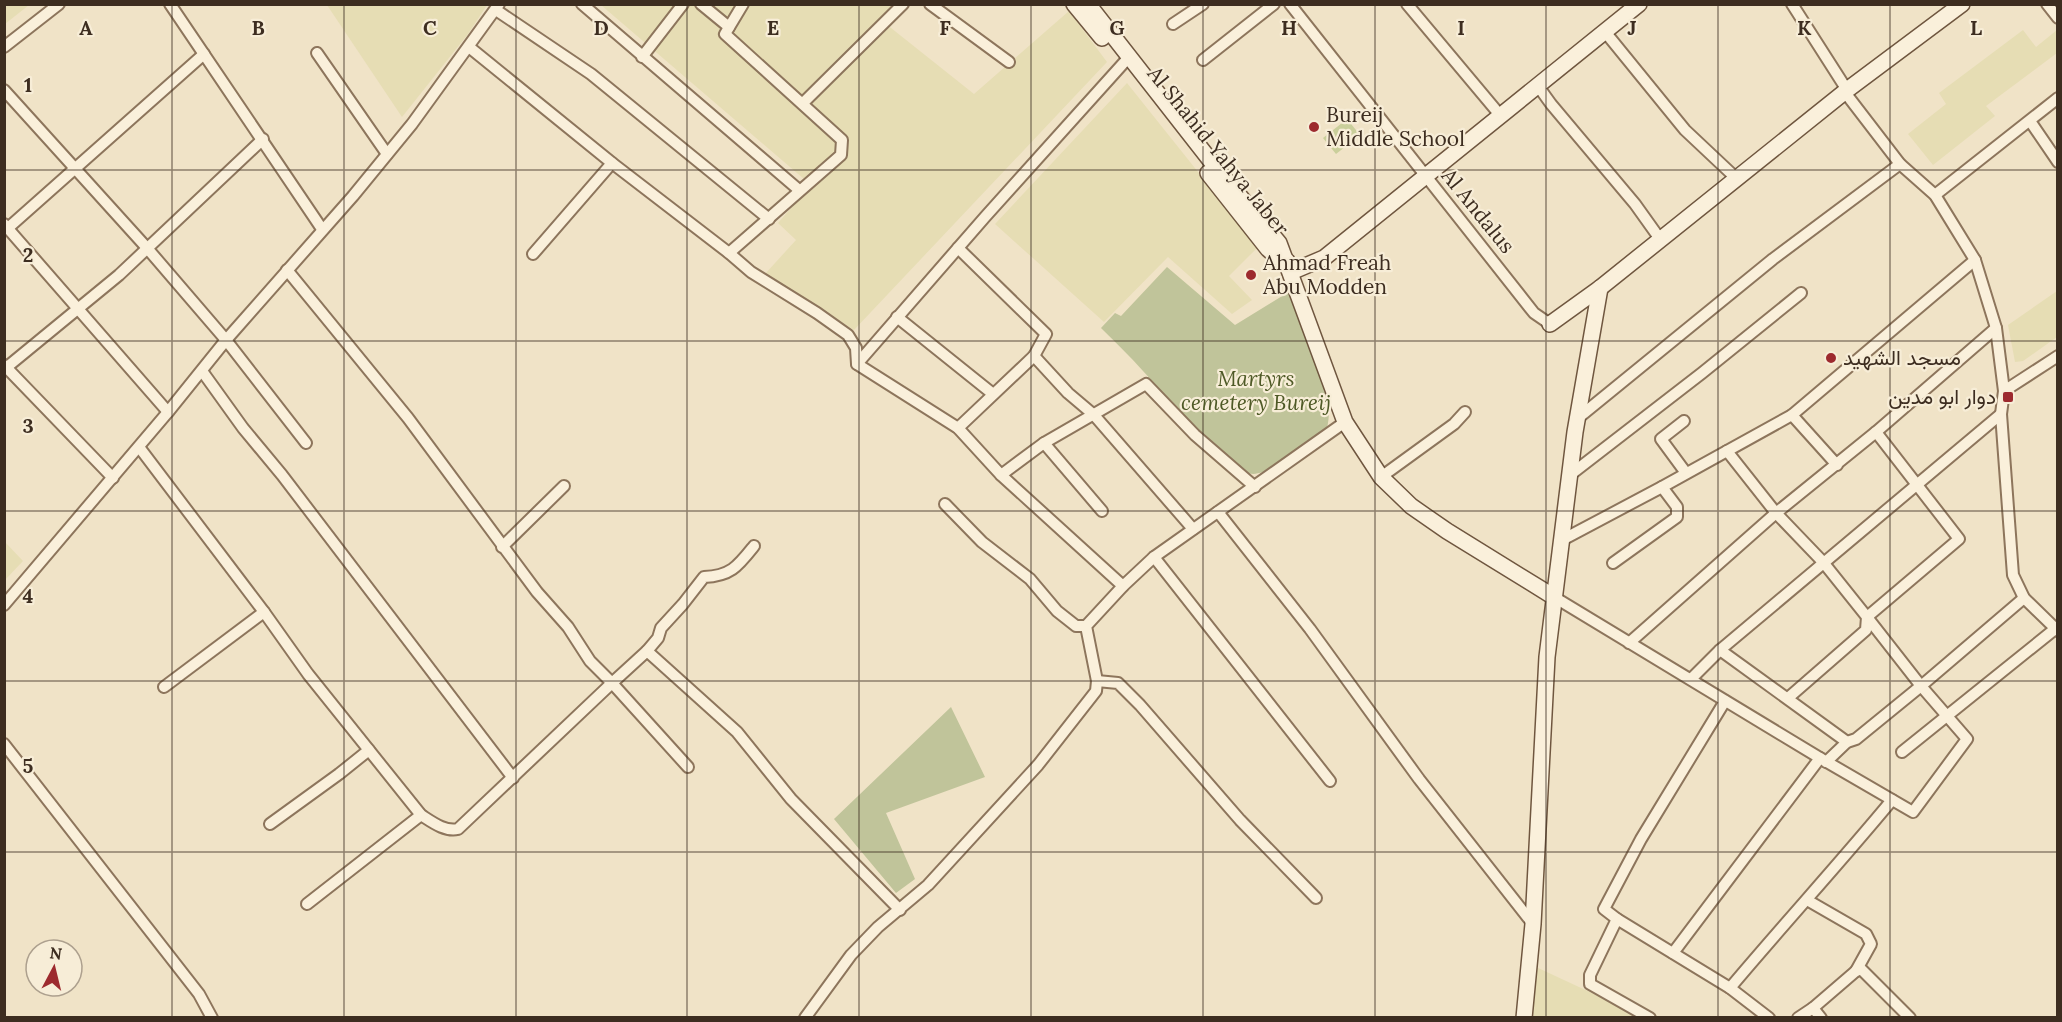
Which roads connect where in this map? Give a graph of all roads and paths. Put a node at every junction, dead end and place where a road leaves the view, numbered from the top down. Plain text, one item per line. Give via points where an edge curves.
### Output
1 (59, 4) edge
2 (170, 4) edge
3 (582, 4) edge
4 (683, 4) edge
5 (701, 4) edge
6 (743, 4) edge
7 (903, 4) edge
8 (930, 4) edge
9 (1074, 4) edge
10 (1088, 4) edge
11 (1203, 4) edge
12 (1274, 4) edge
13 (1290, 4) edge
14 (1407, 4) edge
15 (1639, 4) edge
16 (1792, 4) edge
17 (1962, 4) edge
18 (2046, 4) edge
19 (498, 7) edge
20 (2058, 18) edge
21 (1173, 24) dead end
22 (729, 27) junction
23 (1606, 33) junction
24 (4, 47) edge
25 (470, 47) junction
26 (317, 53) dead end
27 (204, 54) junction
28 (642, 57) junction
29 (1203, 60) dead end
30 (1126, 61) junction
31 (1009, 62) dead end
32 (1538, 86) junction
33 (4, 90) edge
34 (1847, 90) junction
35 (2058, 98) edge
36 (803, 103) junction
37 (1500, 115) junction
38 (2030, 121) junction
39 (263, 139) junction
40 (387, 154) junction
41 (2058, 162) edge
42 (612, 163) junction
43 (1900, 164) junction
44 (76, 169) junction
45 (1425, 176) junction
46 (1736, 178) junction
47 (799, 190) junction
48 (1935, 195) junction
49 (769, 219) junction
50 (6, 226) edge
51 (322, 229) junction
52 (1660, 239) junction
53 (147, 248) junction
54 (958, 248) junction
55 (729, 253) junction
56 (533, 254) dead end
57 (1974, 260) junction
58 (1289, 267) junction
59 (287, 270) junction
60 (1600, 288) junction
61 (1801, 293) dead end
62 (78, 308) junction
63 (897, 317) junction
64 (1550, 324) joint
65 (1996, 328) junction
66 (226, 340) junction
67 (1034, 356) junction
68 (2058, 356) edge
69 (856, 364) junction
70 (5, 366) edge
71 (202, 371) junction
72 (2004, 391) junction
73 (993, 394) junction
74 (168, 412) junction
75 (1465, 412) dead end
76 (2001, 414) junction
77 (1095, 415) junction
78 (1792, 415) junction
79 (1578, 418) junction
80 (1684, 421) dead end
81 (1345, 422) junction
82 (958, 428) junction
83 (1876, 432) junction
84 (306, 442) dead end
85 (1044, 443) junction
86 (139, 447) junction
87 (1727, 451) junction
88 (1837, 465) junction
89 (1686, 473) junction
90 (1001, 475) junction
91 (1570, 475) junction
92 (1381, 477) junction
93 (113, 478) junction
94 (1919, 485) junction
95 (564, 486) dead end
96 (1255, 487) junction
97 (1662, 487) junction
98 (945, 504) dead end
99 (1102, 511) dead end
100 (1218, 512) junction
101 (1776, 513) junction
102 (1193, 529) junction
103 (1562, 540) junction
104 (754, 546) dead end
105 (502, 547) junction
106 (1154, 557) junction
107 (1823, 562) junction
108 (1613, 563) dead end
109 (1123, 586) junction
110 (1554, 597) junction
111 (2024, 598) junction
112 (4, 605) edge
113 (264, 612) junction
114 (1867, 617) junction
115 (1086, 626) junction
116 (2056, 630) edge
117 (1629, 643) junction
118 (1720, 650) junction
119 (647, 651) junction
120 (1690, 679) junction
121 (1097, 681) junction
122 (612, 683) junction
123 (1921, 686) junction
124 (165, 687) dead end
125 (1788, 699) junction
126 (1725, 701) junction
127 (1947, 716) junction
128 (1847, 742) junction
129 (4, 744) edge
130 (369, 750) junction
131 (1902, 752) dead end
132 (1823, 760) junction
133 (688, 767) dead end
134 (513, 778) junction
135 (1330, 781) dead end
136 (1892, 800) junction
137 (421, 815) junction
138 (270, 824) dead end
139 (1316, 898) dead end
140 (1807, 900) junction
141 (307, 904) dead end
142 (900, 910) junction
143 (1617, 919) junction
144 (1533, 924) junction
145 (1673, 952) junction
146 (1856, 971) junction
147 (1730, 988) junction
148 (1813, 1008) junction
149 (212, 1017) edge
150 (805, 1017) edge
151 (1524, 1017) edge
152 (1650, 1017) edge
153 (1769, 1017) edge
154 (1798, 1017) edge
155 (1821, 1017) edge
156 (1910, 1017) edge

1 - 24 street
2 - 27 street
3 - 28 street
4 - 28 street
5 - 22 street
6 - 22 street
7 - 36 street
8 - 31 street
9 - 30 street, Al Shahid Yahya Jaber
10 - 30 street, Al Shahid Yahya Jaber
11 - 21 street
12 - 29 street
13 - 45 street, Al Andalus
14 - 37 street
15 - 23 street
16 - 34 street
17 - 34 street
18 - 20 street
19 - 25 street
19 - 49 street via 591,74
22 - 36 street via 725,34
23 - 32 street
23 - 46 street via 1685,130
25 - 40 street
25 - 42 street
26 - 40 street
27 - 39 street
27 - 44 street
28 - 47 street
30 - 54 street
30 - 58 street, Al Shahid Yahya Jaber via 1279,243
32 - 37 street
32 - 52 street
33 - 44 street
34 - 43 street
34 - 46 street
35 - 38 street
36 - 47 street via 842,140 841,154
37 - 45 street
38 - 41 street
38 - 48 street
39 - 51 street
39 - 53 street
40 - 51 street
42 - 55 street
42 - 56 street
43 - 48 street
43 - 79 street via 1773,259
44 - 50 street
44 - 53 street
45 - 58 street via 1324,258
45 - 64 street, Al Andalus via 1534,313
46 - 52 street
47 - 49 street
48 - 57 street
49 - 55 street
50 - 62 street
51 - 59 street
52 - 60 street
53 - 62 street
53 - 66 street
54 - 63 street
54 - 67 street via 1046,334
55 - 69 street via 751,272 848,335 856,348
57 - 65 street
57 - 78 street
58 - 81 street, Al Shahid Yahya Jaber
59 - 66 street
59 - 105 street via 408,418
60 - 64 street
60 - 79 street
61 - 91 street
62 - 70 street
62 - 74 street
63 - 69 street
63 - 73 street
65 - 72 street
65 - 83 street
66 - 71 street
66 - 84 street
67 - 73 street
67 - 77 street
68 - 72 street
69 - 82 street
70 - 93 street
71 - 74 street
71 - 134 street
72 - 76 street
73 - 82 street
74 - 86 street
75 - 92 street
76 - 94 street
76 - 111 street via 2013,575
77 - 85 street
77 - 96 street via 1146,384 1195,435
77 - 102 street
78 - 87 street
78 - 88 street
79 - 91 street
80 - 89 street via 1660,439
81 - 92 street, Al Shahid Yahya Jaber
81 - 96 street
82 - 90 street
83 - 88 street
83 - 94 street
85 - 90 street
85 - 99 street
86 - 93 street
86 - 113 street
87 - 89 street
87 - 101 street
88 - 101 street
89 - 97 street
90 - 109 street
91 - 103 street
92 - 110 street, Al Shahid Yahya Jaber via 1429,519
93 - 112 street
94 - 107 street
94 - 114 street via 1959,539
95 - 105 street
96 - 100 street
97 - 103 street
97 - 108 street via 1677,507 1677,517
98 - 115 street via 982,542 1030,579 1058,611 1076,626
100 - 102 street
100 - 144 street
101 - 107 street
101 - 117 street
102 - 106 street
103 - 110 street
104 - 119 street via 731,570 720,576 704,577
105 - 122 street via 568,627 590,661
106 - 109 street
106 - 135 street
107 - 114 street
107 - 118 street
109 - 115 street
110 - 117 street
110 - 144 street via 1547,657
111 - 116 street
111 - 123 street
113 - 124 street
113 - 130 street
114 - 123 street
114 - 125 street via 1866,630
115 - 121 street
116 - 127 street
117 - 120 street
118 - 120 street
118 - 125 street
119 - 122 street
119 - 142 street via 737,732 791,799
120 - 126 street
121 - 139 street via 1118,683 1240,820
121 - 142 street via 1096,691 1038,765 928,885
122 - 133 street
122 - 134 street
123 - 127 street
123 - 128 street via 1856,739
125 - 128 street
126 - 132 street
126 - 143 street via 1641,839 1604,909
127 - 131 street
127 - 136 street via 1967,739 1913,812
128 - 132 street
129 - 149 street via 199,994
130 - 137 street
130 - 138 street
132 - 136 street
132 - 145 street
134 - 137 street via 458,829 451,831
136 - 140 street
137 - 141 street
140 - 146 street via 1866,934 1871,944
140 - 147 street
142 - 150 street via 851,955
143 - 145 street
143 - 152 street via 1590,975 1590,984
144 - 151 street
145 - 147 street
146 - 148 street
146 - 156 street via 1867,973
147 - 153 street
148 - 154 street
148 - 155 street

